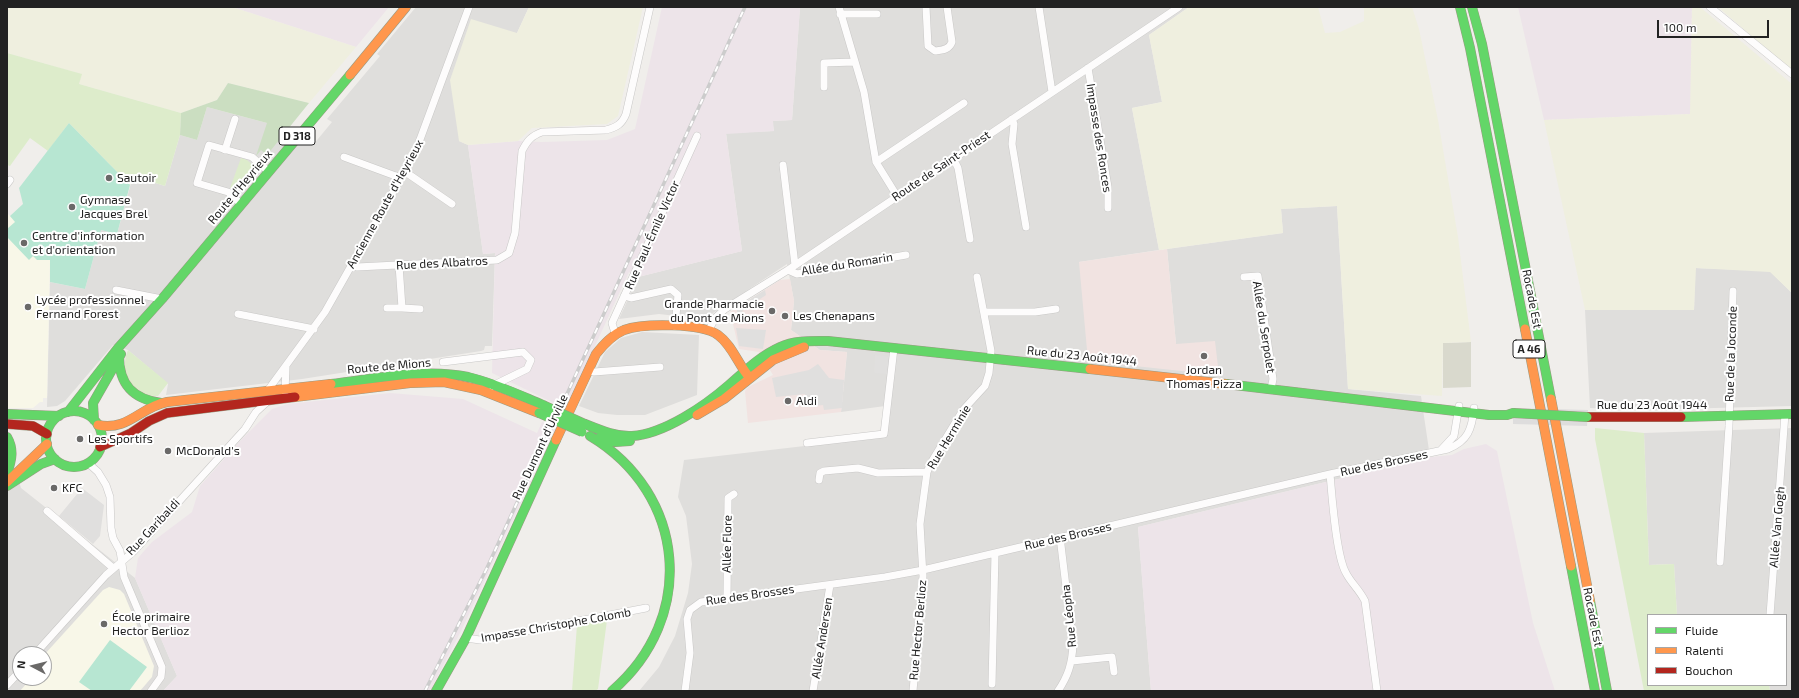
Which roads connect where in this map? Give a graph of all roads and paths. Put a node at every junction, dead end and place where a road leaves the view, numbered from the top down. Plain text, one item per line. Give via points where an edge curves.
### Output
1 (406, 7) edge
2 (469, 7) edge
3 (650, 7) edge
4 (926, 7) edge
5 (947, 7) edge
6 (1039, 7) edge
7 (1179, 7) edge
8 (1460, 7) edge
9 (1472, 7) edge
10 (1710, 7) edge
11 (840, 11) edge
12 (877, 14) dead end
13 (854, 62) junction
14 (1088, 68) junction
15 (1792, 74) edge
16 (824, 87) dead end
17 (1052, 92) junction
18 (964, 103) dead end
19 (235, 119) dead end
20 (1012, 119) junction
21 (696, 136) dead end
22 (225, 150) junction
23 (344, 157) dead end
24 (953, 158) junction
25 (876, 162) junction
26 (783, 165) dead end
27 (268, 171) junction
28 (403, 175) junction
29 (897, 196) junction
30 (241, 204) junction
31 (452, 204) dead end
32 (1108, 208) dead end
33 (1026, 227) dead end
34 (970, 239) dead end
35 (906, 255) dead end
36 (352, 264) junction
37 (399, 265) junction
38 (795, 265) junction
39 (788, 270) junction
40 (978, 277) dead end
41 (1244, 277) dead end
42 (116, 290) dead end
43 (1733, 291) dead end
44 (624, 296) junction
45 (162, 299) junction
46 (387, 308) dead end
47 (402, 308) junction
48 (420, 309) dead end
49 (1056, 309) dead end
50 (984, 312) junction
51 (238, 314) dead end
52 (138, 326) junction
53 (675, 326) junction
54 (314, 329) junction
55 (709, 330) junction
56 (615, 333) junction
57 (894, 348) junction
58 (733, 353) junction
59 (120, 356) junction
60 (991, 359) junction
61 (444, 362) dead end
62 (286, 367) junction
63 (660, 367) dead end
64 (754, 367) junction
65 (588, 371) junction
66 (746, 374) junction
67 (494, 384) junction
68 (286, 388) junction
69 (1271, 389) junction
70 (268, 390) junction
71 (486, 392) junction
72 (283, 398) junction
73 (270, 399) junction
74 (161, 403) junction
75 (1458, 408) junction
76 (541, 409) junction
77 (1474, 411) junction
78 (68, 412) junction
79 (7, 414) edge
80 (1789, 414) edge
81 (59, 416) junction
82 (1729, 417) junction
83 (96, 423) junction
84 (7, 424) edge
85 (585, 431) junction
86 (46, 434) junction
87 (7, 437) edge
88 (807, 443) dead end
89 (47, 444) junction
90 (100, 447) junction
91 (1440, 451) junction
92 (55, 459) junction
93 (88, 463) junction
94 (927, 472) junction
95 (7, 473) edge
96 (1330, 474) junction
97 (819, 480) dead end
98 (7, 482) edge
99 (7, 486) edge
100 (734, 494) dead end
101 (47, 511) dead end
102 (1060, 537) junction
103 (995, 553) junction
104 (122, 561) junction
105 (1720, 562) dead end
106 (113, 568) junction
107 (923, 570) junction
108 (830, 585) junction
109 (727, 598) junction
110 (646, 608) dead end
111 (1770, 614) edge
112 (466, 638) junction
113 (42, 646) edge
114 (1072, 661) junction
115 (1114, 672) dead end
116 (992, 684) dead end
117 (151, 691) edge
118 (436, 691) edge
119 (612, 691) edge
120 (685, 691) edge
121 (813, 691) edge
122 (913, 691) edge
123 (1058, 691) edge
124 (1377, 691) edge
125 (1595, 691) edge
126 (1607, 691) edge

1 - 27 main road, Route d'Heyrieux / D 318
2 - 28 street, Ancienne Route d'Heyrieux via 421,138
3 - 37 street, Rue des Albatros via 622,123 616,128 606,130 542,132 527,142 522,151 514,233 509,253 496,260
4 - 5 street via 928,46 935,51 944,50 952,42
6 - 17 street
7 - 14 street, Route de Saint-Priest
8 - 125 main road, Rocade Est / A 46 via 1485,123
9 - 126 main road, Rocade Est / A 46 via 1483,52
10 - 15 street
11 - 12 street
11 - 13 street
13 - 16 street via 824,62
13 - 25 street via 864,92
14 - 17 street, Route de Saint-Priest
14 - 32 street, Impasse des Ronces via 1108,187
17 - 20 street, Route de Saint-Priest
18 - 25 street
19 - 22 street
20 - 24 street, Route de Saint-Priest
20 - 33 street via 1012,144
21 - 44 street, Rue Paul-Émile Victor
22 - 27 street via 252,157
22 - 30 street via 209,145 197,183 228,192
23 - 28 street
24 - 29 street, Route de Saint-Priest
24 - 34 street via 958,168
25 - 29 street
26 - 38 street
27 - 30 main road, Route d'Heyrieux / D 318
28 - 31 street
28 - 36 street, Ancienne Route d'Heyrieux
29 - 38 street, Route de Saint-Priest
30 - 45 main road, Route d'Heyrieux / D 318
35 - 39 street, Allée du Romarin via 797,274
36 - 37 street, Rue des Albatros via 357,267
36 - 54 street, Ancienne Route d'Heyrieux
37 - 47 street
38 - 39 street, Route de Saint-Priest
39 - 55 street, Route de Saint-Priest via 725,309 715,318
40 - 50 street
41 - 69 street, Allée du Serpolet via 1258,276 1273,379
42 - 45 street
43 - 82 street, Rue de la Joconde
44 - 53 street via 631,298 671,289 678,295
44 - 56 street, Rue Paul-Émile Victor via 612,323
45 - 52 main road, Route d'Heyrieux / D 318
46 - 47 street
47 - 48 street
49 - 50 street via 1035,312
50 - 60 street
51 - 54 street
52 - 59 main road, Route d'Heyrieux / D 318
52 - 78 main road, Route d'Heyrieux / D 318
53 - 55 main road, Rue Dumont d'Urville
53 - 56 main road, Rue Dumont d'Urville via 635,326
54 - 62 street, Ancienne Route d'Heyrieux
55 - 58 main road via 719,336
56 - 65 main road, Rue Dumont d'Urville via 604,342
57 - 60 main road, Rue du 23 Août 1944
57 - 64 main road, Rue du 23 Août 1944 via 807,341 791,344 760,357
57 - 88 street via 884,434
58 - 64 main road
58 - 66 main road
59 - 74 main road, Route de Mions via 120,372 124,384 142,399
59 - 83 main road, Route d'Heyrieux / D 318 via 93,403
60 - 69 main road, Rue du 23 Août 1944
60 - 94 street, Rue Herminie via 985,386 963,410
61 - 67 street via 522,352 531,360 527,369
62 - 68 street
62 - 70 street, Ancienne Route d'Heyrieux
63 - 65 street
64 - 66 main road, Rue du 23 Août 1944
65 - 112 main road, Rue Dumont d'Urville
66 - 85 main road, Rue du 23 Août 1944 via 696,410 666,425 634,435
67 - 68 main road, Route de Mions via 442,374 408,375
67 - 71 street
67 - 76 main road, Route de Mions
68 - 70 main road, Route de Mions
68 - 72 street
69 - 75 main road, Rue du 23 Août 1944
70 - 74 main road, Route de Mions
71 - 72 main road, Route de Mions via 442,382 410,383
71 - 76 main road, Route de Mions
72 - 73 main road, Route de Mions
73 - 90 main road, Route de Mions via 167,413
73 - 104 street, Rue Garibaldi via 133,552
74 - 83 main road, Route de Mions via 140,413 122,426 114,428
75 - 77 main road, Rue du 23 Août 1944
75 - 91 street, Rue des Brosses via 1454,436
76 - 85 main road, bridge
77 - 82 main road, Rue du 23 Août 1944, bridge via 1507,415 1513,413 1641,418
77 - 91 street, Rue des Brosses via 1463,442
78 - 81 main road
78 - 83 main road via 82,413
79 - 81 main road
80 - 82 main road, Rue du 23 Août 1944
80 - 111 street, Allée Van Gogh
81 - 86 main road via 53,420
82 - 105 street, Rue de la Joconde
83 - 90 main road via 100,432
84 - 86 main road via 28,424
85 - 119 main road via 620,457 643,485 659,511 671,568 667,601 659,630 635,669
86 - 89 main road
87 - 95 main road via 12,453
89 - 92 main road
89 - 98 main road
90 - 93 main road
91 - 96 street, Rue des Brosses
92 - 93 main road via 70,466
92 - 99 main road via 41,464
93 - 104 street via 98,472 110,497 111,528
94 - 97 street via 878,473 858,468 824,471 820,473
94 - 107 street, Rue Herminie via 920,530
96 - 102 street, Rue des Brosses
96 - 124 street via 1341,559 1346,573 1365,601
100 - 109 street, Allée Flore via 728,498
101 - 106 street
102 - 103 street, Rue des Brosses
102 - 114 street, Rue Léopha via 1073,645
103 - 107 street, Rue des Brosses
103 - 116 street
104 - 106 street, Rue Garibaldi
104 - 117 street via 124,577 162,667 161,677
106 - 113 street, Rue Garibaldi
107 - 108 street, Rue des Brosses
107 - 122 street, Rue Hector Berlioz
108 - 109 street, Rue des Brosses
108 - 121 street, Allée Andersen
109 - 120 street, Rue des Brosses via 706,600 694,606 687,619 690,653
110 - 112 street, Impasse Christophe Colomb via 480,640
112 - 118 main road, Rue Dumont d'Urville
114 - 115 street via 1112,657
114 - 123 street, Rue Léopha via 1066,679

